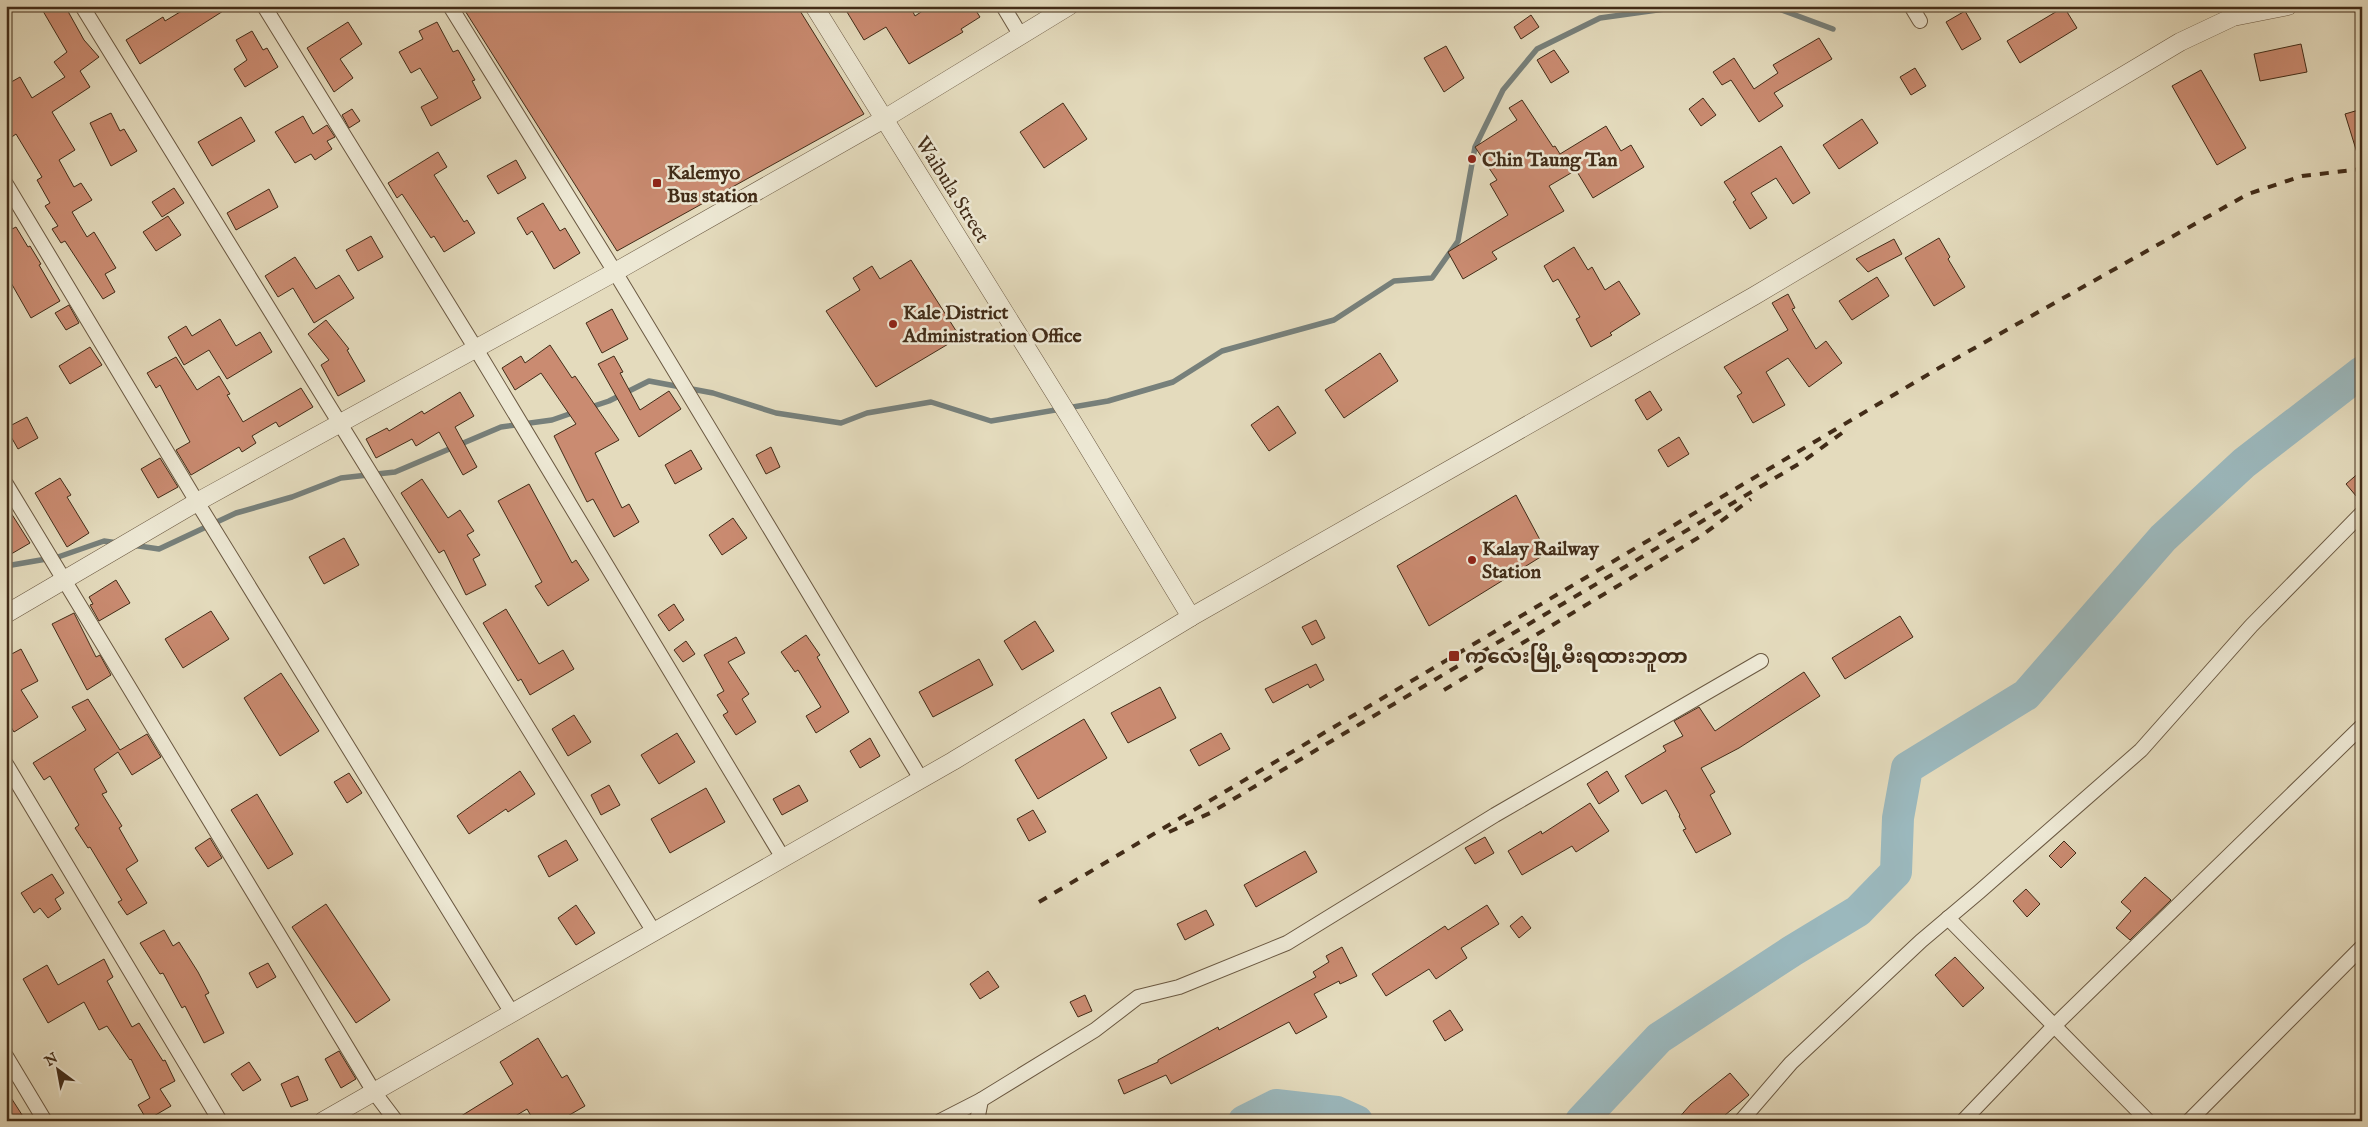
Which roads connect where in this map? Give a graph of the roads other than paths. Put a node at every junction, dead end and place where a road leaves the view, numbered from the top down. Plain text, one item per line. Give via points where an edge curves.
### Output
1 (82, 6) edge
2 (264, 6) edge
3 (450, 6) edge
4 (814, 6) edge
5 (1003, 6) edge
6 (1070, 6) edge
7 (1911, 6) edge
8 (2288, 6) edge
9 (2264, 8) edge
10 (1920, 21) dead end
11 (1021, 36) junction
12 (884, 119) junction
13 (6, 184) edge
14 (615, 272) junction
15 (476, 349) junction
16 (340, 424) junction
17 (6, 484) edge
18 (200, 506) junction
19 (2362, 513) edge
20 (61, 574) junction
21 (6, 614) edge
22 (1190, 617) junction
23 (1761, 661) dead end
24 (2362, 726) edge
25 (6, 764) edge
26 (922, 779) junction
27 (783, 858) junction
28 (1948, 918) junction
29 (654, 932) junction
30 (2362, 947) edge
31 (512, 1013) junction
32 (2055, 1025) junction
33 (6, 1056) edge
34 (374, 1092) junction
35 (981, 1100) junction
36 (45, 1121) edge
37 (220, 1121) edge
38 (323, 1121) edge
39 (396, 1121) edge
40 (940, 1121) edge
41 (977, 1121) edge
42 (1741, 1121) edge
43 (1963, 1121) edge
44 (2148, 1121) edge
45 (2189, 1121) edge

1 - 16 street
2 - 15 street
3 - 14 street
4 - 12 street, Waibula Street
5 - 11 street
6 - 11 street
7 - 10 street
8 - 9 street
9 - 22 street via 2232,17 2180,42 1754,296
11 - 12 street
12 - 14 street
12 - 22 street, Waibula Street
13 - 18 street
14 - 15 street
14 - 26 street
15 - 16 street
15 - 27 street
16 - 18 street
16 - 29 street
17 - 20 street
18 - 20 street via 101,559
18 - 31 street
19 - 28 street via 2251,626 2141,750
20 - 21 street
20 - 34 street
22 - 26 street
23 - 35 street via 1495,815 1287,943 1179,987 1138,998 1096,1030
24 - 32 street
25 - 37 street
26 - 27 street
27 - 29 street
28 - 32 street
28 - 42 street via 1791,1064
29 - 31 street
30 - 45 street
31 - 34 street
32 - 43 street
32 - 44 street
33 - 36 street
34 - 38 street
34 - 39 street
35 - 40 street
35 - 41 street

